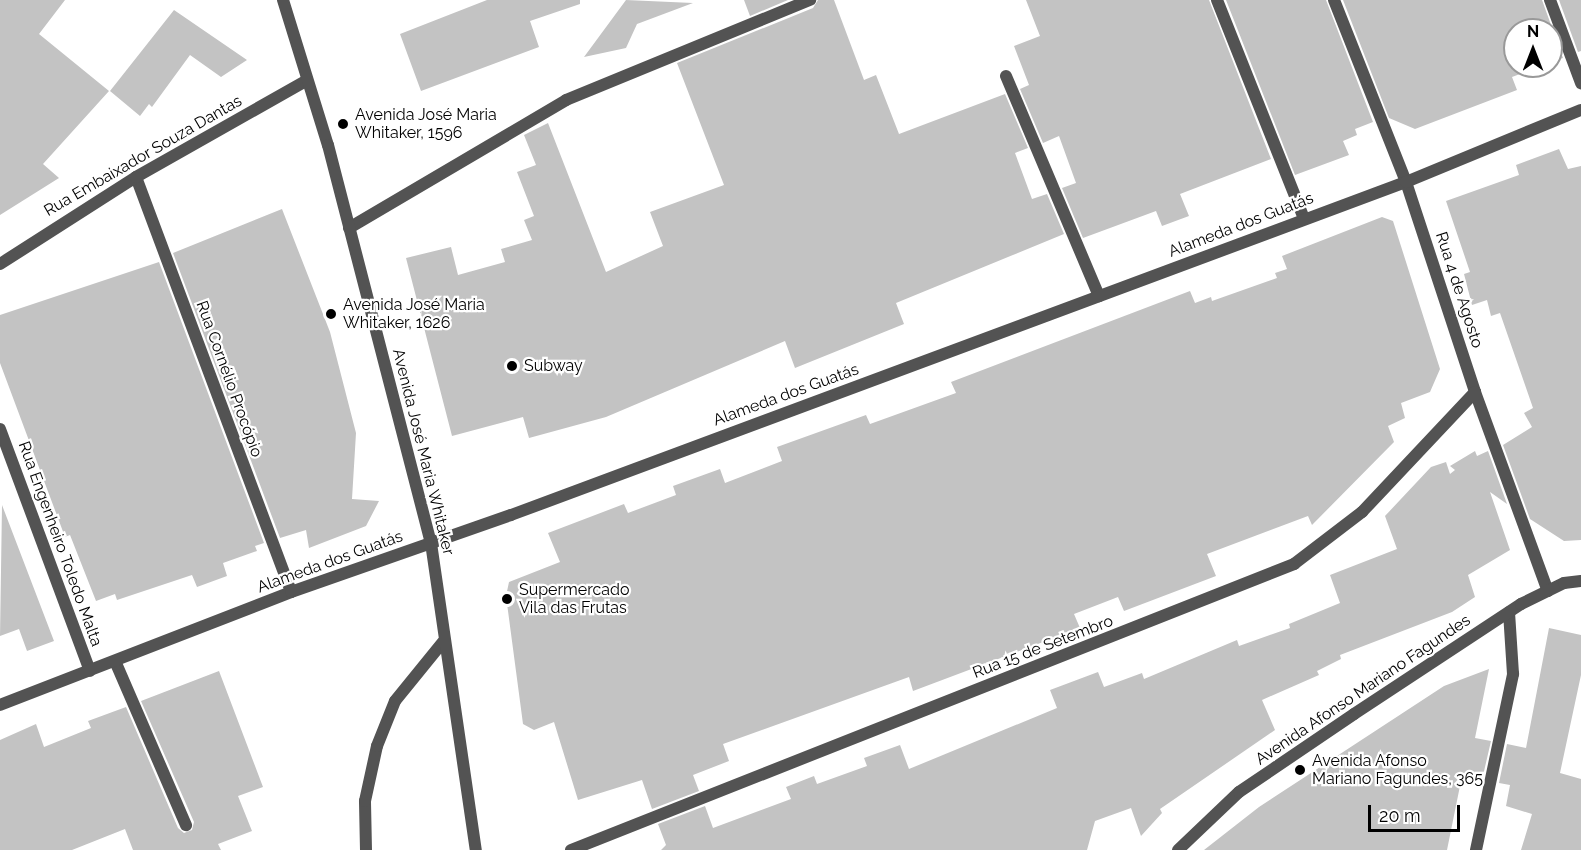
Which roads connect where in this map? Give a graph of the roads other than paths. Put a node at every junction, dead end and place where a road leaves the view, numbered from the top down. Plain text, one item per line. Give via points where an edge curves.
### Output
1 (810, 0) edge
2 (1217, 0) edge
3 (1334, 0) edge
4 (1550, 0) edge
5 (285, 1) edge
6 (1006, 76) dead end
7 (306, 81) junction
8 (1581, 83) edge
9 (1581, 110) edge
10 (136, 177) junction
11 (1406, 182) junction
12 (1304, 219) junction
13 (349, 228) junction
14 (0, 264) edge
15 (1099, 296) junction
16 (1475, 392) junction
17 (0, 429) edge
18 (431, 543) junction
19 (1581, 581) edge
20 (1548, 591) junction
21 (291, 592) junction
22 (1509, 612) junction
23 (442, 642) junction
24 (115, 662) junction
25 (90, 671) junction
26 (0, 705) edge
27 (186, 825) dead end
28 (366, 850) edge
29 (476, 850) edge
30 (571, 850) edge
31 (1178, 850) edge
32 (1476, 850) edge

1 - 13 street via 566,100
2 - 12 street
3 - 11 street, Rua 4 de Agosto
4 - 8 street
5 - 7 street, Avenida José Maria Whitaker
6 - 15 street
7 - 10 street, Rua Embaixador Souza Dantas
7 - 13 street, Avenida José Maria Whitaker
9 - 11 street, Alameda dos Guatás
10 - 14 street, Rua Embaixador Souza Dantas
10 - 21 street, Rua Cornélio Procópio
11 - 12 street, Alameda dos Guatás
11 - 16 street, Rua 4 de Agosto
12 - 15 street, Alameda dos Guatás
13 - 18 street, Avenida José Maria Whitaker
15 - 18 street, Alameda dos Guatás
16 - 20 street, Rua 4 de Agosto
16 - 30 street, Rua 15 de Setembro via 1362,512 1294,564
17 - 25 street, Rua Engenheiro Toledo Malta
18 - 21 street, Alameda dos Guatás
18 - 23 street, Avenida José Maria Whitaker
19 - 20 street, Avenida Afonso Mariano Fagundes
20 - 22 street, Avenida Afonso Mariano Fagundes
21 - 24 street, Alameda dos Guatás
22 - 31 street, Avenida Afonso Mariano Fagundes via 1239,792
22 - 32 street via 1513,674
23 - 28 street via 395,701 377,746 365,801
23 - 29 street, Avenida José Maria Whitaker
24 - 25 street, Alameda dos Guatás
24 - 27 street
25 - 26 street, Alameda dos Guatás

